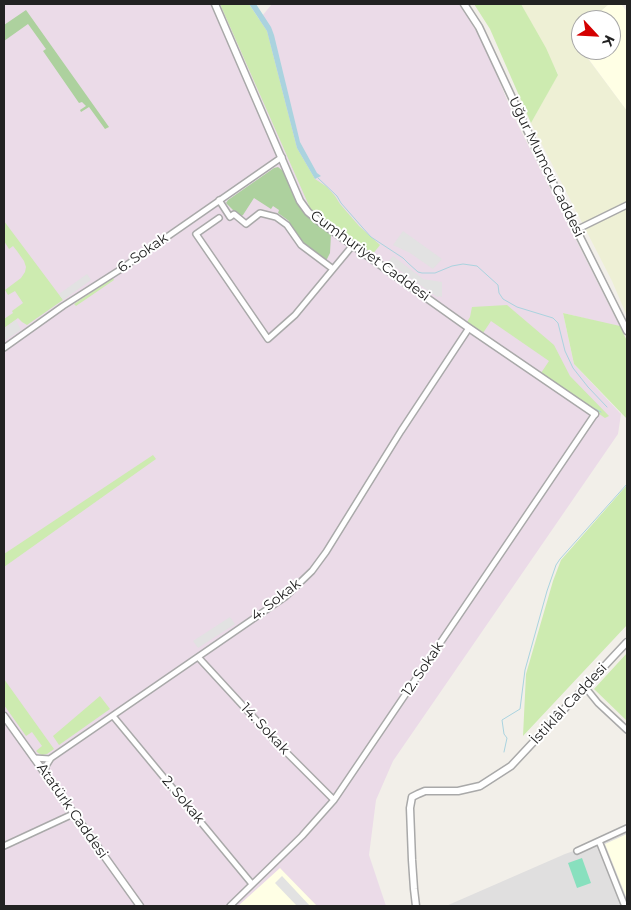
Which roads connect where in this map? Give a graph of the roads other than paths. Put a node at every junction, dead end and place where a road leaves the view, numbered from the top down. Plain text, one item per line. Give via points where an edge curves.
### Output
1 (215, 4) edge
2 (464, 4) edge
3 (282, 157) junction
4 (219, 200) junction
5 (627, 205) edge
6 (219, 218) dead end
7 (576, 230) junction
8 (353, 245) junction
9 (333, 269) junction
10 (469, 328) junction
11 (627, 331) edge
12 (4, 348) edge
13 (595, 414) joint
14 (627, 642) edge
15 (198, 657) junction
16 (585, 687) junction
17 (4, 716) edge
18 (113, 716) junction
19 (627, 730) edge
20 (34, 758) junction
21 (50, 759) junction
22 (45, 773) junction
23 (334, 800) junction
24 (73, 814) junction
25 (627, 828) edge
26 (598, 841) junction
27 (4, 846) edge
28 (577, 851) dead end
29 (252, 884) junction
30 (624, 905) edge
31 (140, 906) edge
32 (230, 906) edge
33 (417, 906) edge

1 - 3 street, Cumhuriyet Caddesi
2 - 7 street, Uğur Mumcu Caddesi
3 - 4 street, 6. Sokak
3 - 8 street, Cumhuriyet Caddesi via 304,208
4 - 9 street via 230,217 234,214 246,224 260,213 276,217 287,225 301,246
4 - 12 street, 6. Sokak
5 - 7 street
6 - 9 street via 196,234 268,339 295,315
7 - 11 street, Uğur Mumcu Caddesi
8 - 9 street
8 - 10 street, Cumhuriyet Caddesi
10 - 13 street, Cumhuriyet Caddesi
10 - 15 street, 4. Sokak via 318,563 285,597
13 - 23 street, 12. Sokak
14 - 16 street, İstiklâl Caddesi
15 - 18 street, 4. Sokak
15 - 23 street, 14. Sokak
16 - 19 street
16 - 33 street, İstiklâl Caddesi via 510,766 480,786 458,791 425,792 412,797 410,808
17 - 20 street, Atatürk Caddesi
18 - 21 street, 4. Sokak
18 - 29 street, 2. Sokak
20 - 21 street
20 - 22 street, Atatürk Caddesi
21 - 22 street
22 - 24 street, Atatürk Caddesi
23 - 29 street, 12. Sokak
24 - 27 street
24 - 31 street, Atatürk Caddesi
25 - 26 street
26 - 28 street
26 - 30 street
29 - 32 street, 12. Sokak

